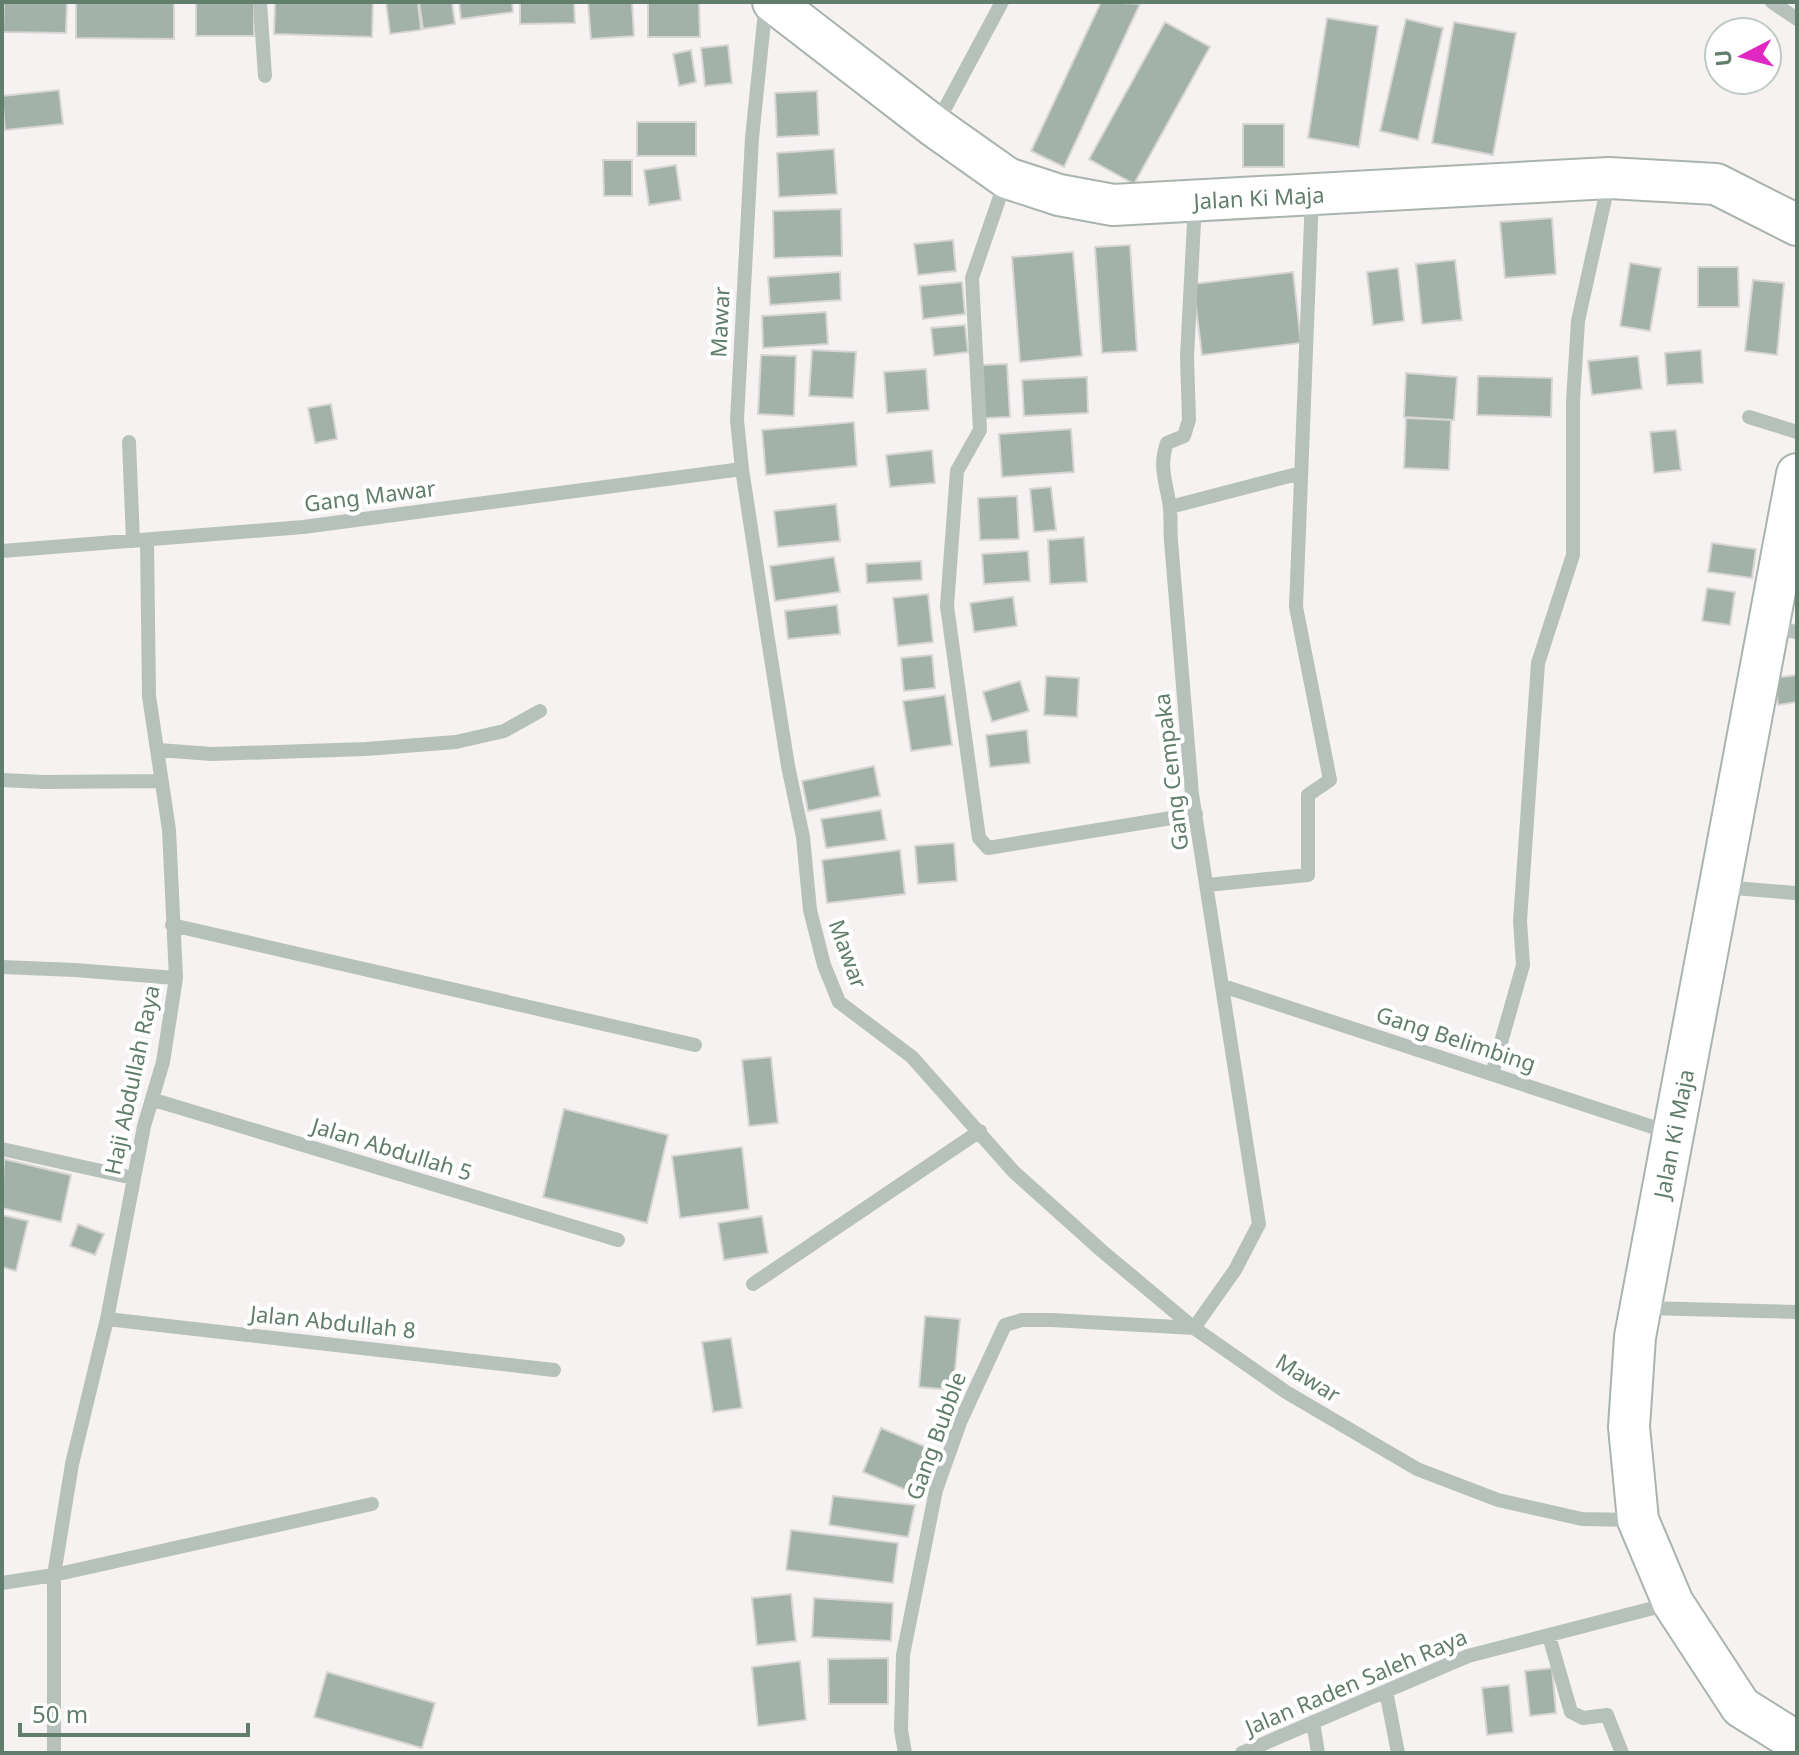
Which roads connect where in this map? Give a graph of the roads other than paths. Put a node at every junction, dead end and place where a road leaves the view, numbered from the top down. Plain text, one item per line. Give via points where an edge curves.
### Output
1 (260, 2) edge
2 (766, 2) edge
3 (773, 2) edge
4 (1002, 2) edge
5 (1772, 2) edge
6 (1797, 19) edge
7 (265, 76) dead end
8 (935, 127) junction
9 (1007, 178) junction
10 (1609, 178) junction
11 (1312, 195) junction
12 (1195, 202) junction
13 (1797, 225) edge
14 (1749, 417) dead end
15 (1797, 432) edge
16 (129, 442) dead end
17 (742, 469) junction
18 (1301, 473) junction
19 (1797, 474) edge
20 (1170, 507) junction
21 (140, 540) junction
22 (2, 551) edge
23 (1789, 557) edge
24 (1782, 629) edge
25 (540, 711) dead end
26 (158, 750) junction
27 (2, 780) edge
28 (161, 781) junction
29 (1196, 814) junction
30 (1207, 885) junction
31 (1721, 887) junction
32 (1795, 893) edge
33 (172, 925) junction
34 (2, 967) edge
35 (176, 978) junction
36 (1223, 986) junction
37 (695, 1045) dead end
38 (1492, 1074) junction
39 (154, 1100) junction
40 (980, 1131) junction
41 (1674, 1134) junction
42 (2, 1149) edge
43 (133, 1178) junction
44 (618, 1240) dead end
45 (753, 1284) dead end
46 (1640, 1307) junction
47 (1797, 1312) edge
48 (107, 1319) junction
49 (1194, 1328) junction
50 (554, 1370) dead end
51 (372, 1504) dead end
52 (1638, 1520) junction
53 (54, 1575) junction
54 (2, 1583) edge
55 (1673, 1603) junction
56 (1549, 1636) junction
57 (1386, 1691) junction
58 (1313, 1722) junction
59 (1797, 1742) edge
60 (54, 1753) edge
61 (905, 1753) edge
62 (1242, 1753) edge
63 (1318, 1753) edge
64 (1398, 1753) edge
65 (1622, 1753) edge

1 - 7 street
2 - 17 street, Mawar via 744,272 737,420
3 - 8 main road, Jalan Ki Maja
4 - 8 street
5 - 6 street
8 - 9 main road, Jalan Ki Maja
9 - 12 main road, Jalan Ki Maja via 1113,205
9 - 29 street via 972,278 980,430 957,471 947,606 979,838 988,848
10 - 11 main road, Jalan Ki Maja
10 - 13 main road, Jalan Ki Maja via 1716,184
10 - 38 street via 1578,321 1573,555 1538,663 1520,921 1523,965
11 - 12 main road, Jalan Ki Maja
11 - 18 street
12 - 20 street, Gang Cempaka via 1189,420 1184,436 1167,443 1162,457
14 - 15 street
16 - 21 street, Haji Abdullah Raya
17 - 21 street, Gang Mawar via 303,527
17 - 40 street, Mawar via 803,837 810,910 824,965 839,1002 912,1057
18 - 20 street
18 - 30 street via 1296,607 1330,780 1308,795 1308,875
19 - 23 main road, Jalan Ki Maja
20 - 29 street, Gang Cempaka
21 - 22 street, Gang Mawar
21 - 26 street, Haji Abdullah Raya via 149,696
23 - 24 main road, Jalan Ki Maja
24 - 31 main road, Jalan Ki Maja
25 - 26 street via 504,731 456,742 212,754
26 - 28 street, Haji Abdullah Raya
27 - 28 street
28 - 33 street, Haji Abdullah Raya via 169,830
29 - 30 street, Gang Cempaka
30 - 36 street, Gang Cempaka
31 - 32 street
31 - 41 main road, Jalan Ki Maja
33 - 35 street, Haji Abdullah Raya
33 - 37 street
34 - 35 street
35 - 39 street, Haji Abdullah Raya
36 - 38 street, Gang Belimbing
36 - 49 street, Gang Cempaka via 1259,1224 1235,1270
38 - 41 street, Gang Belimbing
39 - 43 street, Haji Abdullah Raya
39 - 44 street, Jalan Abdullah 5
40 - 45 street
40 - 49 street, Mawar via 1014,1172
41 - 46 main road, Jalan Ki Maja
42 - 43 street
43 - 48 street, Haji Abdullah Raya
46 - 47 street
46 - 52 main road, Jalan Ki Maja via 1629,1427
48 - 50 street, Jalan Abdullah 8
48 - 53 street, Haji Abdullah Raya via 72,1464
49 - 52 street, Mawar via 1286,1392 1417,1469 1498,1500 1582,1519
49 - 61 street, Gang Bubble via 1052,1320 1005,1325 936,1490 903,1655
51 - 53 street
52 - 55 main road, Jalan Ki Maja
53 - 54 street
53 - 60 street, Haji Abdullah Raya
55 - 56 street, Jalan Raden Saleh Raya
55 - 59 main road, Jalan Ki Maja via 1741,1707
56 - 57 street, Jalan Raden Saleh Raya via 1468,1656
56 - 65 street via 1571,1712 1583,1718 1607,1715
57 - 58 street, Jalan Raden Saleh Raya
57 - 64 street
58 - 62 street, Jalan Raden Saleh Raya
58 - 63 street

